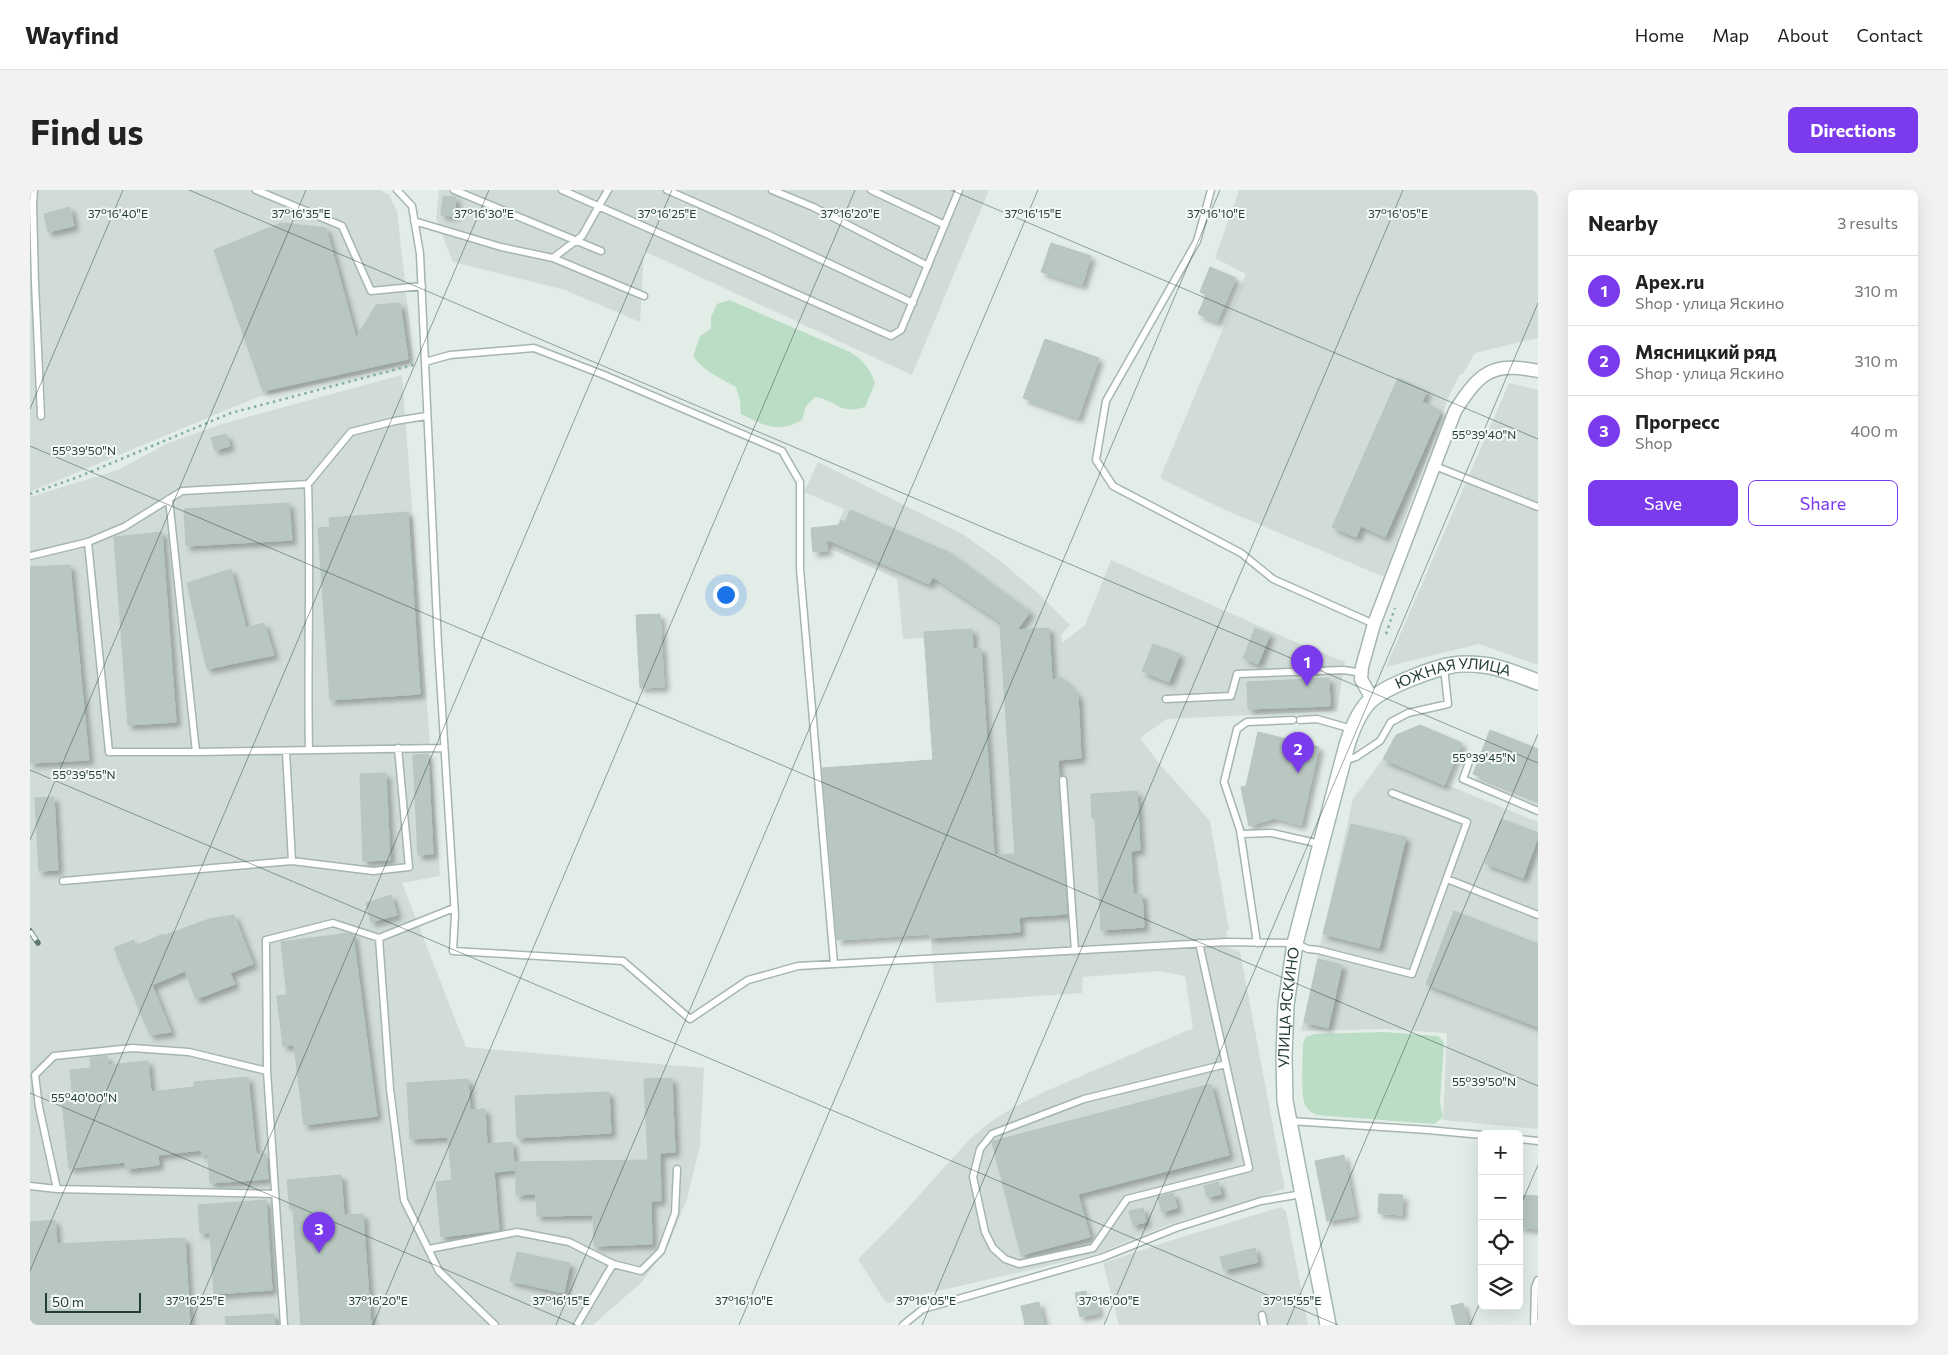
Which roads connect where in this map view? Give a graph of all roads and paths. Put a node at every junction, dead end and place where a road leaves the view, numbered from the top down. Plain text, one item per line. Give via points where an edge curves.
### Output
1 (34, 190) edge
2 (256, 190) edge
3 (397, 190) edge
4 (454, 190) edge
5 (562, 190) edge
6 (608, 190) edge
7 (667, 190) edge
8 (772, 190) edge
9 (871, 190) edge
10 (959, 190) edge
11 (1211, 190) edge
12 (599, 205) junction
13 (414, 221) junction
14 (945, 225) junction
15 (576, 240) junction
16 (601, 251) dead end
17 (552, 258) junction
18 (928, 266) junction
19 (422, 286) junction
20 (644, 296) dead end
21 (913, 302) junction
22 (425, 362) junction
23 (1538, 371) edge
24 (41, 416) dead end
25 (426, 416) junction
26 (1435, 466) junction
27 (308, 484) junction
28 (30, 494) edge
29 (169, 499) junction
30 (1538, 507) edge
31 (88, 542) junction
32 (30, 556) edge
33 (1395, 607) dead end
34 (1374, 624) junction
35 (1385, 635) dead end
36 (1444, 667) junction
37 (1362, 673) junction
38 (1538, 682) edge
39 (1166, 699) dead end
40 (1372, 699) junction
41 (1352, 729) junction
42 (398, 748) junction
43 (444, 748) junction
44 (286, 750) junction
45 (308, 750) junction
46 (196, 752) junction
47 (1342, 761) junction
48 (1469, 762) dead end
49 (1063, 780) dead end
50 (1392, 793) dead end
51 (1538, 811) edge
52 (1241, 834) junction
53 (1320, 844) junction
54 (292, 862) junction
55 (1447, 879) junction
56 (63, 881) dead end
57 (454, 908) junction
58 (1538, 915) edge
59 (379, 938) junction
60 (1199, 943) junction
61 (1257, 943) junction
62 (1295, 943) junction
63 (1075, 950) junction
64 (834, 964) junction
65 (1226, 1064) junction
66 (267, 1071) junction
67 (1288, 1121) junction
68 (1478, 1135) edge
69 (1523, 1139) edge
70 (1538, 1141) edge
71 (677, 1169) dead end
72 (30, 1186) edge
73 (58, 1189) junction
74 (275, 1194) junction
75 (1302, 1194) junction
76 (428, 1249) junction
77 (613, 1264) junction
78 (1538, 1280) edge
79 (1262, 1315) dead end
80 (284, 1325) edge
81 (495, 1325) edge
82 (577, 1325) edge
83 (903, 1325) edge
84 (1264, 1325) edge
85 (1328, 1325) edge
86 (1534, 1325) edge

1 - 24 lane
2 - 19 lane via 342,226 371,291
3 - 13 lane via 412,206
4 - 15 lane
5 - 12 lane
6 - 12 lane
7 - 21 lane
8 - 18 lane via 813,207
9 - 14 lane
10 - 14 lane
11 - 34 lane via 1197,241 1106,401 1096,460 1113,486 1241,553 1273,579
12 - 15 lane via 582,236
12 - 21 lane via 891,336 901,330
13 - 17 lane via 501,247
13 - 19 lane
14 - 18 lane
15 - 16 lane
15 - 17 lane
17 - 20 lane
18 - 21 lane
19 - 22 lane
22 - 25 lane
22 - 28 path via 231,413
22 - 64 lane via 450,355 534,348 782,451 800,482 800,569
23 - 26 street via 1507,366 1477,380 1455,411
25 - 27 lane via 351,432
25 - 43 lane
26 - 30 lane
26 - 34 street
27 - 29 lane via 182,492
27 - 45 lane
29 - 31 lane via 124,527
29 - 46 lane
31 - 32 lane
31 - 46 lane via 109,752
33 - 35 path
34 - 37 street
36 - 38 street, ЮЖНАЯ УЛИЦА via 1484,665
36 - 40 street, ЮЖНАЯ УЛИЦА via 1396,684
36 - 47 lane via 1448,704 1408,712 1391,722 1380,741 1356,757
37 - 39 lane via 1344,670 1237,674 1231,696
37 - 40 street via 1361,679
40 - 41 street, УЛИЦА ЯСКИНО
41 - 47 street, УЛИЦА ЯСКИНО
41 - 52 lane via 1317,719 1247,722 1237,729 1224,782
42 - 43 lane
42 - 45 lane
42 - 54 lane via 409,867 373,871
43 - 57 lane
44 - 45 lane
44 - 46 lane
44 - 54 lane
47 - 53 street, УЛИЦА ЯСКИНО
48 - 51 lane via 1463,779
49 - 63 lane
50 - 55 lane via 1467,822
52 - 53 lane via 1272,833
52 - 61 lane
53 - 62 street, УЛИЦА ЯСКИНО
54 - 56 lane
55 - 58 lane
55 - 62 lane via 1412,974
57 - 59 lane
57 - 64 lane via 453,950 623,961 690,1019 748,980 798,966
59 - 66 lane via 333,924 266,940
59 - 76 lane via 390,1089 404,1200
60 - 61 lane
60 - 63 lane
60 - 65 lane
61 - 62 lane
62 - 67 street, УЛИЦА ЯСКИНО via 1286,1005 1284,1056
63 - 64 lane
65 - 65 lane via 1249,1168 1127,1199 1093,1248 1019,1264 1005,1259 992,1248 985,1232 973,1176 980,1150 992,1134 1084,1099
66 - 73 lane via 189,1052 132,1048 54,1056 35,1075
66 - 74 lane
67 - 68 lane
67 - 75 street, УЛИЦА ЯСКИНО
69 - 70 lane
71 - 77 lane via 675,1213 661,1251 642,1272
72 - 73 lane
73 - 74 lane
74 - 80 lane
75 - 83 lane via 1261,1201 1176,1228 1101,1258 923,1310
75 - 85 street, УЛИЦА ЯСКИНО
76 - 77 lane via 517,1232 569,1242
76 - 81 lane via 439,1271
77 - 82 lane
78 - 86 lane
79 - 84 lane

